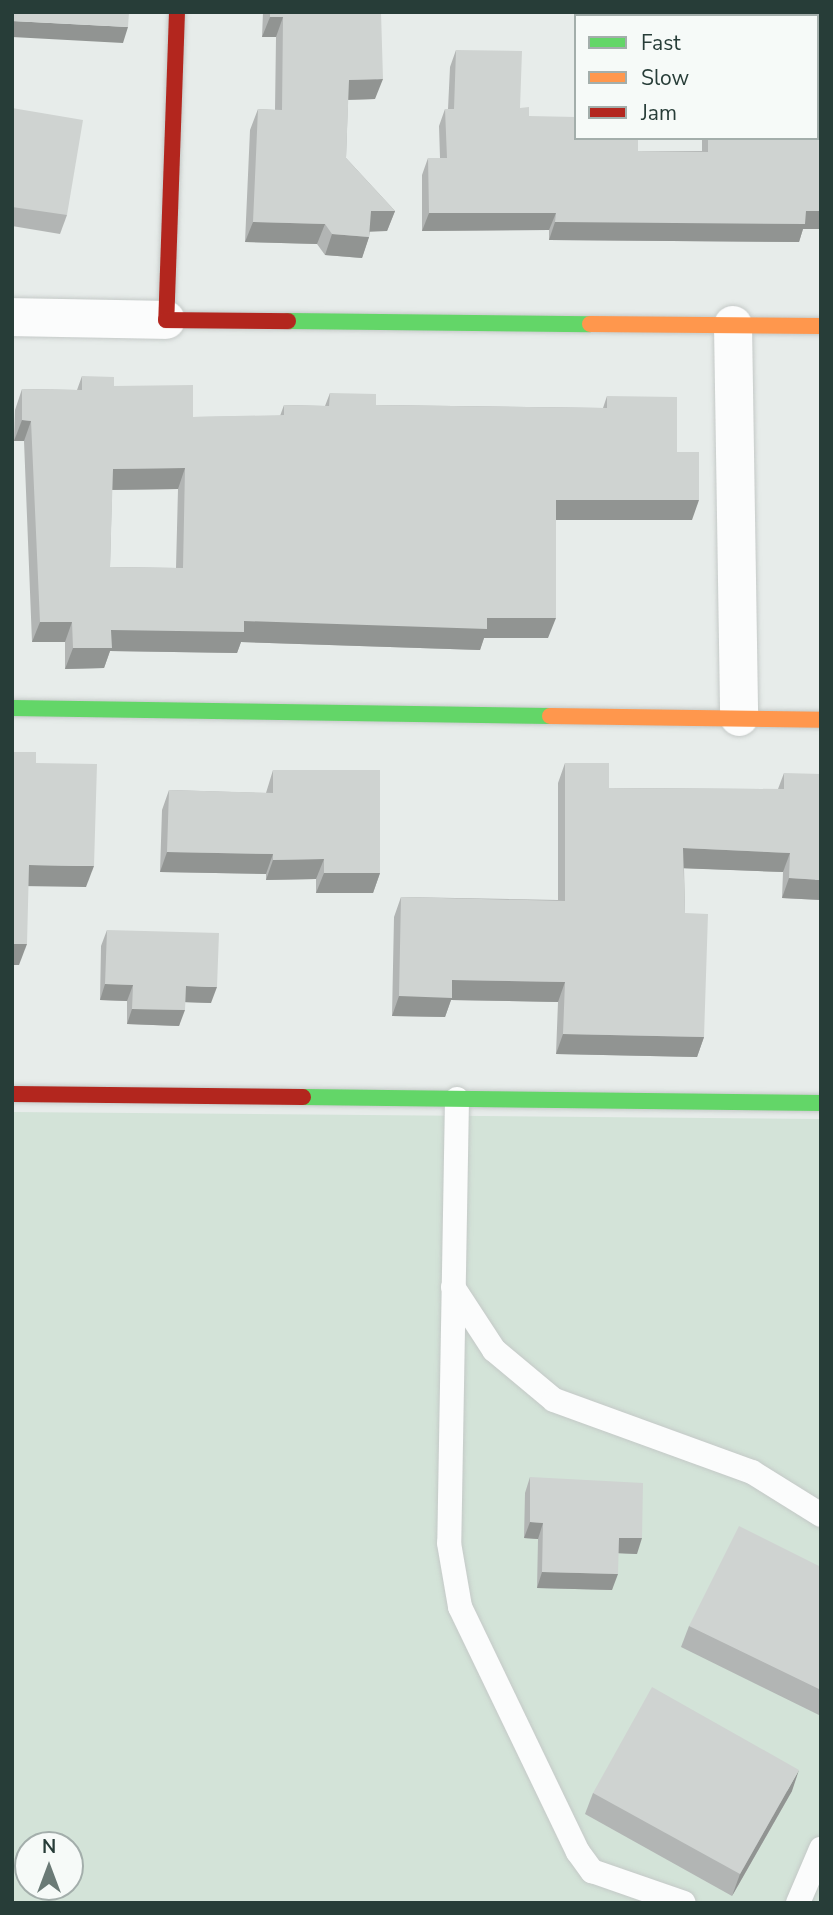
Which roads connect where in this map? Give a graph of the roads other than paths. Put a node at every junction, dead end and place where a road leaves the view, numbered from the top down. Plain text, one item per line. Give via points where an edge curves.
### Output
1 (177, 12) edge
2 (12, 317) edge
3 (166, 320) junction
4 (733, 325) junction
5 (821, 326) edge
6 (12, 708) edge
7 (740, 718) junction
8 (821, 720) edge
9 (12, 1094) edge
10 (457, 1099) junction
11 (821, 1103) edge
12 (453, 1287) junction
13 (821, 1515) edge
14 (821, 1849) edge
15 (684, 1903) edge
16 (798, 1903) edge

1 - 3 street
2 - 3 street
3 - 4 street
4 - 5 street
4 - 7 street
6 - 7 street
7 - 8 street
9 - 10 street
10 - 11 street
10 - 12 lane
12 - 13 lane via 494,1350 554,1400 752,1472
12 - 15 lane via 450,1543 460,1607 578,1852 592,1871
14 - 16 lane

